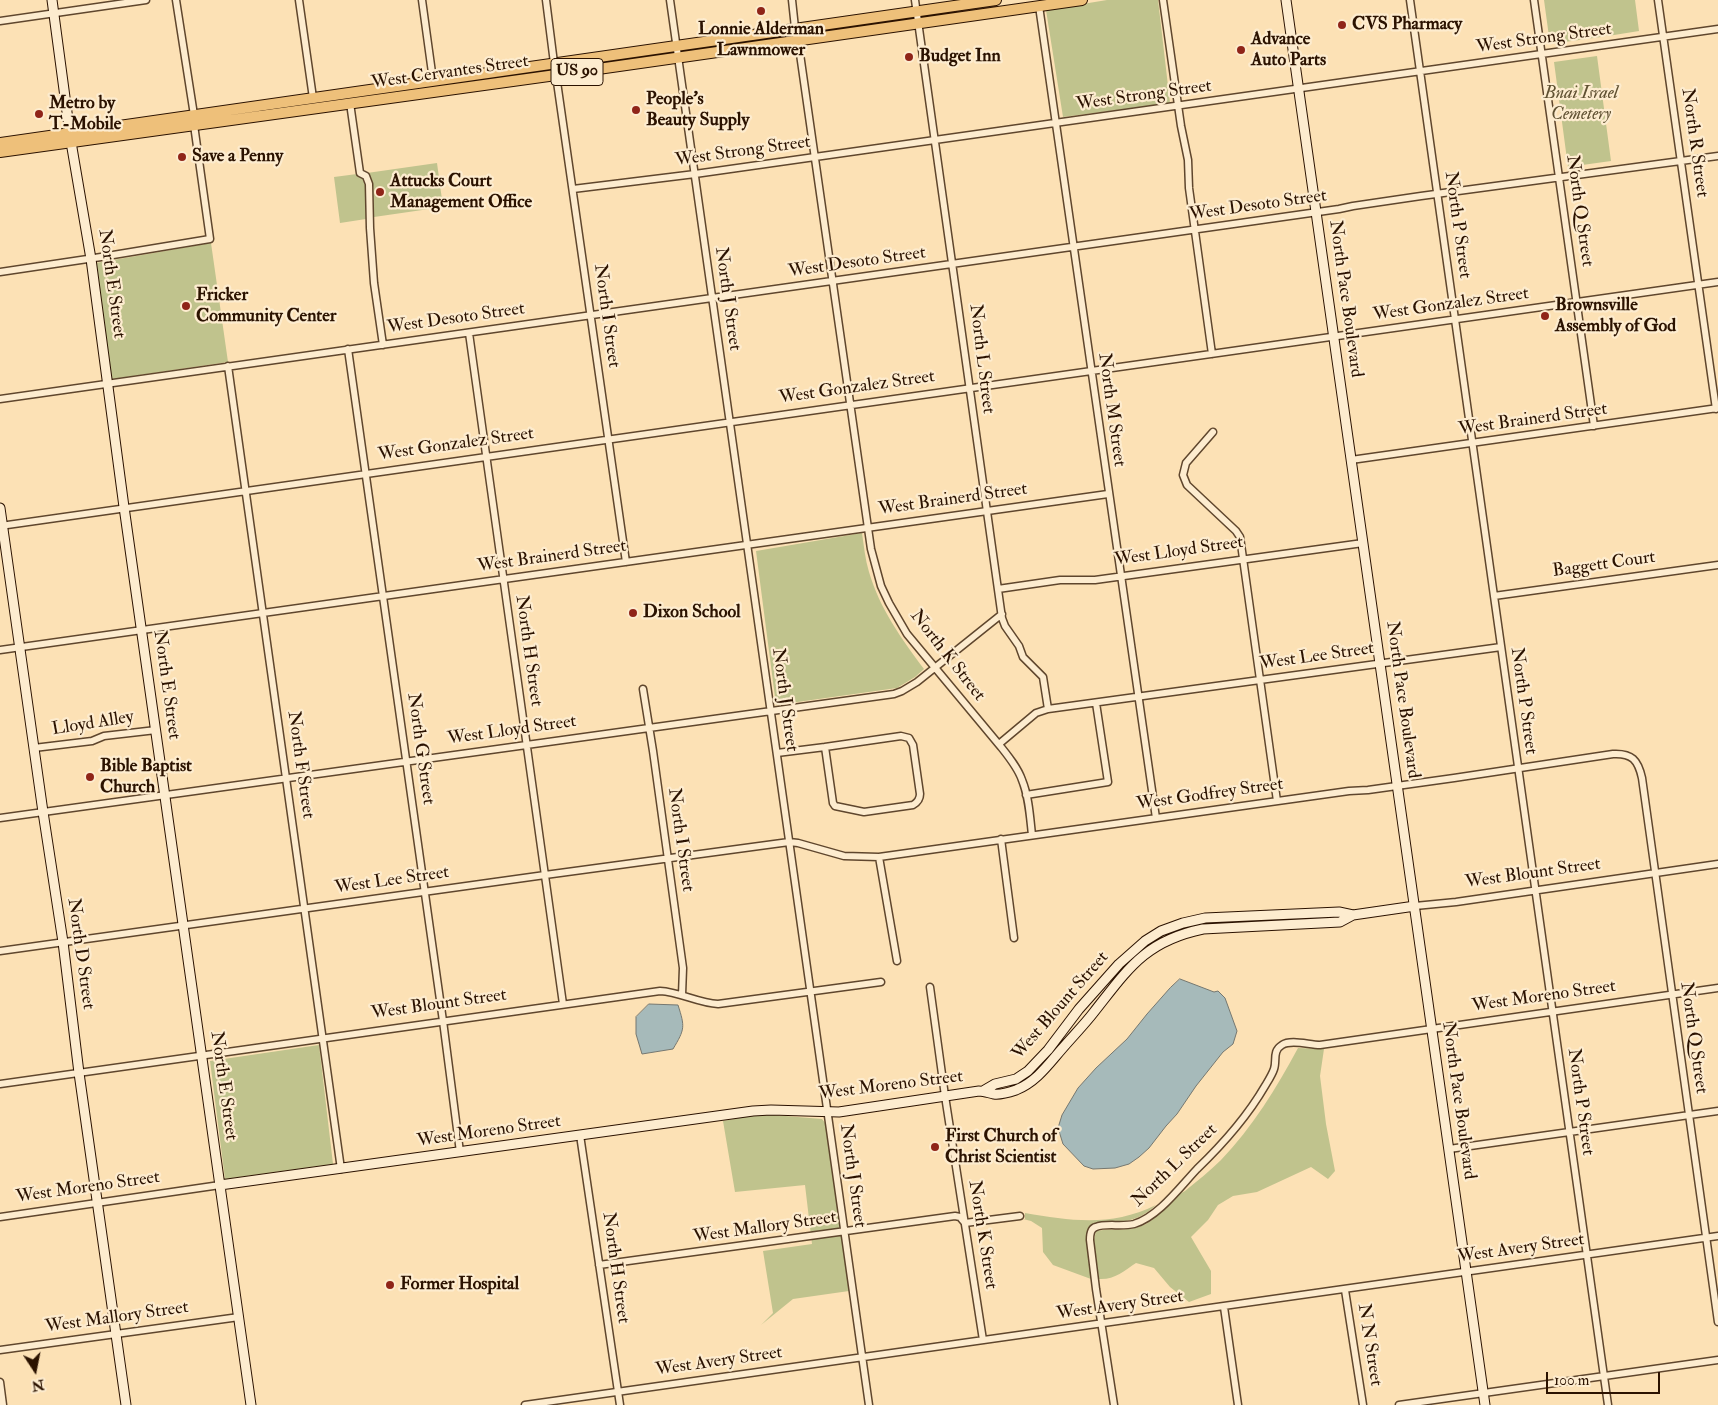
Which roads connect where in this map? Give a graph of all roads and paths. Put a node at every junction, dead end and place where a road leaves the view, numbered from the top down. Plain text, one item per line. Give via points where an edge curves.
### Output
1 (52, 0) edge
2 (146, 0) edge
3 (176, 0) edge
4 (299, 0) edge
5 (422, 0) edge
6 (546, 0) edge
7 (670, 0) edge
8 (792, 0) edge
9 (915, 0) edge
10 (996, 0) edge
11 (1082, 0) edge
12 (1163, 0) edge
13 (1286, 0) edge
14 (1410, 0) edge
15 (1534, 0) edge
16 (1658, 0) edge
17 (1039, 6) junction
18 (917, 11) junction
19 (54, 13) junction
20 (0, 21) edge
21 (918, 23) junction
22 (795, 28) junction
23 (1718, 29) edge
24 (1663, 37) junction
25 (798, 40) junction
26 (677, 52) junction
27 (1542, 54) junction
28 (554, 63) junction
29 (1420, 72) junction
30 (556, 75) junction
31 (433, 80) junction
32 (409, 84) junction
33 (1298, 89) junction
34 (313, 98) junction
35 (350, 103) junction
36 (1178, 106) junction
37 (254, 117) junction
38 (194, 120) junction
39 (1056, 124) junction
40 (70, 137) junction
41 (935, 141) junction
42 (0, 142) edge
43 (0, 152) edge
44 (1718, 156) edge
45 (815, 157) junction
46 (1681, 161) junction
47 (695, 174) junction
48 (1559, 178) junction
49 (573, 189) junction
50 (1438, 194) junction
51 (1315, 213) junction
52 (1195, 230) junction
53 (1073, 246) junction
54 (91, 259) junction
55 (953, 264) junction
56 (0, 272) edge
57 (832, 281) junction
58 (1718, 282) edge
59 (1699, 285) junction
60 (712, 298) junction
61 (1577, 302) junction
62 (591, 316) junction
63 (1455, 319) junction
64 (468, 333) junction
65 (1334, 337) junction
66 (383, 345) junction
67 (348, 349) junction
68 (1212, 354) junction
69 (228, 366) junction
70 (1090, 371) junction
71 (109, 384) junction
72 (970, 388) junction
73 (0, 399) edge
74 (849, 405) junction
75 (1717, 408) edge
76 (730, 422) junction
77 (1594, 426) junction
78 (1213, 432) dead end
79 (608, 439) junction
80 (1472, 443) junction
81 (486, 456) junction
82 (1351, 460) junction
83 (366, 473) junction
84 (246, 490) junction
85 (1108, 494) junction
86 (124, 507) junction
87 (0, 508) edge
88 (987, 510) junction
89 (1, 525) edge
90 (867, 528) junction
91 (1363, 543) junction
92 (747, 545) junction
93 (1243, 559) junction
94 (626, 562) junction
95 (1718, 565) edge
96 (1120, 575) junction
97 (503, 579) junction
98 (998, 589) junction
99 (383, 596) junction
100 (1494, 596) junction
101 (263, 613) junction
102 (1002, 614) junction
103 (142, 630) junction
104 (20, 647) junction
105 (1501, 647) junction
106 (0, 650) edge
107 (1380, 663) junction
108 (934, 668) junction
109 (1260, 680) junction
110 (643, 689) dead end
111 (1138, 697) junction
112 (1096, 703) junction
113 (1048, 709) junction
114 (771, 711) junction
115 (649, 727) junction
116 (156, 730) junction
117 (526, 744) junction
118 (1000, 744) junction
119 (825, 747) junction
120 (34, 748) junction
121 (777, 753) junction
122 (1634, 759) joint
123 (406, 761) junction
124 (1518, 768) junction
125 (286, 778) junction
126 (1398, 786) junction
127 (165, 795) junction
128 (1026, 795) junction
129 (1277, 801) junction
130 (43, 812) junction
131 (0, 818) edge
132 (1156, 818) junction
133 (1032, 835) junction
134 (1001, 839) junction
135 (789, 842) junction
136 (879, 857) junction
137 (668, 859) junction
138 (1718, 864) edge
139 (1656, 872) junction
140 (545, 875) junction
141 (1534, 890) junction
142 (425, 891) junction
143 (1415, 906) junction
144 (304, 908) junction
145 (1353, 915) junction
146 (1240, 916) junction
147 (183, 925) junction
148 (1240, 926) junction
149 (1014, 938) dead end
150 (63, 942) junction
151 (0, 951) edge
152 (1125, 958) junction
153 (897, 961) dead end
154 (1132, 965) junction
155 (881, 982) dead end
156 (930, 987) dead end
157 (1718, 988) edge
158 (811, 992) junction
159 (1672, 995) junction
160 (682, 996) junction
161 (562, 1004) junction
162 (1552, 1012) junction
163 (443, 1021) junction
164 (1432, 1029) junction
165 (323, 1038) junction
166 (202, 1056) junction
167 (1274, 1068) joint
168 (79, 1073) junction
169 (0, 1084) edge
170 (983, 1091) junction
171 (945, 1096) junction
172 (1718, 1111) edge
173 (828, 1112) junction
174 (1689, 1116) junction
175 (1569, 1133) junction
176 (580, 1135) junction
177 (1449, 1149) junction
178 (460, 1152) junction
179 (341, 1169) junction
180 (220, 1185) junction
181 (97, 1203) junction
182 (1020, 1216) dead end
183 (0, 1217) edge
184 (965, 1223) junction
185 (844, 1232) junction
186 (1718, 1236) edge
187 (1706, 1238) junction
188 (1586, 1255) junction
189 (599, 1265) junction
190 (1466, 1272) junction
191 (1345, 1290) junction
192 (1224, 1307) junction
193 (239, 1316) junction
194 (1718, 1322) edge
195 (1102, 1324) junction
196 (116, 1334) junction
197 (983, 1340) junction
198 (0, 1350) edge
199 (862, 1357) junction
200 (1718, 1360) edge
201 (1603, 1376) junction
202 (0, 1382) edge
203 (618, 1391) junction
204 (1484, 1393) junction
205 (3, 1405) edge
206 (126, 1405) edge
207 (252, 1405) edge
208 (525, 1405) edge
209 (620, 1405) edge
210 (869, 1405) edge
211 (1114, 1405) edge
212 (1238, 1405) edge
213 (1362, 1405) edge
214 (1399, 1405) edge
215 (1485, 1405) edge
216 (1608, 1405) edge

1 - 19 street, North E Street
2 - 19 street
3 - 38 street
4 - 34 street
5 - 31 street
6 - 28 street
7 - 26 street, North J Street
8 - 22 street
9 - 18 street, North L Street
10 - 18 main road, West Cervantes Street / US 90
11 - 17 main road, West Cervantes Street / US 90
12 - 36 street
13 - 33 street, North Pace Boulevard
14 - 29 street, North P Street
15 - 27 street, North Q Street
16 - 24 street, North R Street
17 - 21 main road, West Cervantes Street / US 90
17 - 39 street, North M Street
18 - 21 street, North L Street
18 - 22 main road, West Cervantes Street / US 90
19 - 20 street
19 - 40 street, North E Street
21 - 25 main road, West Cervantes Street / US 90
21 - 41 street, North L Street
22 - 26 main road, West Cervantes Street / US 90
23 - 24 street, West Strong Street
24 - 27 street, West Strong Street
24 - 46 street, North R Street
25 - 26 main road, West Cervantes Street / US 90
25 - 45 street, North K Street
26 - 28 main road, West Cervantes Street / US 90
26 - 30 main road, West Cervantes Street / US 90
26 - 47 street, North J Street
27 - 29 street, West Strong Street
27 - 48 street, North Q Street
28 - 31 main road, West Cervantes Street / US 90
29 - 33 street, West Strong Street
29 - 50 street, North P Street
30 - 35 main road, West Cervantes Street / US 90
30 - 49 street, North I Street
31 - 32 main road, West Cervantes Street / US 90
32 - 34 main road, West Cervantes Street / US 90
32 - 35 main road via 401,90 356,97
33 - 36 street, West Strong Street
33 - 51 street, North Pace Boulevard
34 - 37 main road via 308,105 268,110
34 - 38 main road, West Cervantes Street / US 90
35 - 37 main road, West Cervantes Street / US 90
35 - 66 street via 360,172 369,184 374,283
36 - 39 street, West Strong Street
36 - 52 street via 1188,160
37 - 38 main road, West Cervantes Street / US 90
38 - 40 main road, West Cervantes Street / US 90
38 - 54 street via 210,239
39 - 41 street, West Strong Street
39 - 53 street, North M Street
40 - 42 main road, West Cervantes Street / US 90
40 - 43 main road, West Cervantes Street / US 90
40 - 54 street, North E Street
41 - 45 street, West Strong Street
41 - 55 street, North L Street
44 - 46 street, West Desoto Street
45 - 47 street, West Strong Street
45 - 57 street, North K Street
46 - 48 street, West Desoto Street
46 - 59 street, North R Street
47 - 49 street, West Strong Street
47 - 60 street, North J Street
48 - 50 street, West Desoto Street
48 - 61 street, North Q Street
49 - 62 street, North I Street
50 - 51 street, West Desoto Street
50 - 63 street, North P Street
51 - 52 street, West Desoto Street
51 - 65 street, North Pace Boulevard
52 - 53 street, West Desoto Street
52 - 68 street
53 - 55 street, West Desoto Street
53 - 70 street, North M Street
54 - 56 street
54 - 71 street, North E Street
55 - 57 street, West Desoto Street
55 - 72 street, North L Street
57 - 60 street, West Desoto Street
57 - 74 street, North K Street
58 - 59 street, West Gonzalez Street
59 - 61 street, West Gonzalez Street
59 - 75 street, North R Street
60 - 62 street, West Desoto Street
60 - 76 street, North J Street
61 - 63 street, West Gonzalez Street
61 - 77 street, North Q Street
62 - 64 street, West Desoto Street
62 - 79 street, North I Street
63 - 65 street, West Gonzalez Street
63 - 80 street, North P Street
64 - 66 street, West Desoto Street
64 - 81 street, North H Street
65 - 68 street, West Gonzalez Street
65 - 82 street, North Pace Boulevard
66 - 67 street, West Desoto Street
67 - 69 street, West Desoto Street
67 - 83 street, North G Street
68 - 70 street, West Gonzalez Street
69 - 71 street, West Desoto Street
69 - 84 street, North F Street
70 - 72 street, West Gonzalez Street
70 - 85 street, North M Street
71 - 73 street, West Desoto Street
71 - 86 street, North E Street
72 - 74 street, West Gonzalez Street
72 - 88 street, North L Street
74 - 76 street, West Gonzalez Street
74 - 90 street, North K Street
75 - 77 street, West Brainerd Street
76 - 79 street, West Gonzalez Street
76 - 92 street, North J Street
77 - 80 street, West Brainerd Street
78 - 93 street via 1186,463 1184,480 1236,531
79 - 81 street, West Gonzalez Street
79 - 94 street, North I Street
80 - 82 street, West Brainerd Street
80 - 100 street, North P Street
81 - 83 street, West Gonzalez Street
81 - 97 street, North H Street
82 - 91 street, North Pace Boulevard
83 - 84 street, West Gonzalez Street
83 - 99 street, North G Street
84 - 86 street, West Gonzalez Street
84 - 101 street, North F Street
85 - 88 street, West Brainerd Street
85 - 96 street, North M Street
86 - 89 street, West Gonzalez Street
86 - 103 street, North E Street
87 - 89 street, North D Street
88 - 90 street, West Brainerd Street
88 - 98 street, North L Street
89 - 104 street, North D Street
90 - 92 street, West Brainerd Street
90 - 108 street, North K Street via 875,568 889,603 907,634
91 - 93 street, West Lloyd Street
91 - 107 street, North Pace Boulevard
92 - 94 street, West Brainerd Street
92 - 114 street, North J Street
93 - 96 street, West Lloyd Street
93 - 109 street
94 - 97 street, West Brainerd Street
95 - 100 street, Baggett Court
96 - 98 street, West Lloyd Street
96 - 111 street, North M Street
97 - 99 street, West Brainerd Street
97 - 117 street, North H Street
98 - 102 street, North L Street
99 - 101 street, West Brainerd Street
99 - 123 street, North G Street
100 - 105 street, North P Street
101 - 103 street, West Brainerd Street
101 - 125 street, North F Street
102 - 108 street, West Lloyd Street
102 - 113 street, North L Street via 1005,626 1023,657 1043,677
103 - 104 street, West Brainerd Street
103 - 116 street, North E Street
104 - 106 street, West Brainerd Street
104 - 120 street, North D Street
105 - 107 street, West Lee Street
105 - 124 street, North P Street
107 - 109 street, West Lee Street
107 - 126 street, North Pace Boulevard
108 - 114 street, West Lloyd Street via 894,694
108 - 118 street, North K Street
109 - 111 street, West Lee Street
109 - 129 street
110 - 115 street, North I Street
111 - 112 street, West Lee Street
111 - 132 street, North M Street
112 - 113 street, West Lee Street
112 - 128 street via 1108,782
113 - 118 street via 1036,713
114 - 115 street, West Lloyd Street
114 - 121 street, North J Street
115 - 117 street, West Lloyd Street
115 - 137 street, North I Street
116 - 120 street, Lloyd Alley
116 - 127 street, North E Street
117 - 123 street, West Lloyd Street
117 - 140 street, North H Street
118 - 128 street, North K Street via 1022,780
119 - 119 street via 901,736 909,738 913,745 919,800 913,805 864,812 835,806
119 - 121 street
120 - 130 street, North D Street
121 - 135 street, North J Street
122 - 124 street, West Godfrey Street via 1613,754
122 - 139 street, North Q Street via 1642,778
123 - 125 street, West Lloyd Street
123 - 142 street, North G Street
124 - 126 street, West Godfrey Street
124 - 141 street, North P Street
125 - 127 street, West Lloyd Street
125 - 144 street, North F Street
126 - 129 street, West Godfrey Street
126 - 143 street, North Pace Boulevard
127 - 130 street, West Lloyd Street
127 - 147 street, North E Street
128 - 133 street, North K Street
129 - 132 street, West Godfrey Street
130 - 131 street, West Lloyd Street
130 - 150 street, North D Street
132 - 133 street, West Godfrey Street
133 - 134 street, West Godfrey Street
134 - 136 street, West Godfrey Street
134 - 149 street
135 - 136 street, West Godfrey Street via 844,856
135 - 137 street, West Lee Street
135 - 158 street, North J Street
136 - 153 street
137 - 140 street, West Lee Street
137 - 160 street, North I Street via 683,968
138 - 139 street, West Blount Street
139 - 141 street, West Blount Street
139 - 159 street, North Q Street
140 - 142 street, West Lee Street
140 - 161 street, North H Street
141 - 143 street, West Blount Street
141 - 162 street, North P Street
142 - 144 street, West Lee Street
142 - 163 street, North G Street
143 - 145 street, West Blount Street
143 - 164 street, North Pace Boulevard
144 - 147 street, West Lee Street
144 - 165 street, North F Street
145 - 146 street, West Blount Street via 1338,912
145 - 148 street, West Blount Street via 1340,922
146 - 148 street
146 - 152 street, West Blount Street via 1200,919 1171,927 1145,941
147 - 150 street, West Lee Street
147 - 166 street, North E Street
148 - 154 street, West Blount Street via 1203,929 1177,936 1155,947
150 - 151 street, West Lee Street
150 - 168 street, North D Street
152 - 154 street
152 - 170 street, West Blount Street via 1037,1062 1016,1078
154 - 170 street, West Blount Street via 1081,1029 1034,1080 1006,1093
155 - 158 street, West Blount Street
156 - 171 street, North K Street
157 - 159 street, West Moreno Street
158 - 160 street, West Blount Street via 718,1004
158 - 173 street, North J Street
159 - 162 street, West Moreno Street
159 - 174 street, North Q Street
160 - 161 street, West Blount Street via 660,991
161 - 163 street, West Blount Street
162 - 164 street, West Moreno Street
162 - 175 street, North P Street
163 - 165 street, West Blount Street
163 - 178 street, North G Street
164 - 167 street, West Moreno Street via 1320,1045 1288,1043 1275,1053
164 - 177 street, North Pace Boulevard
165 - 166 street, West Blount Street
165 - 179 street, North F Street
166 - 168 street, West Blount Street
166 - 180 street, North E Street
167 - 195 street, North L Street via 1245,1117 1153,1214 1134,1224 1094,1228 1090,1240
168 - 169 street, West Blount Street
168 - 181 street, North D Street
170 - 171 street, West Moreno Street
171 - 173 street, West Moreno Street
171 - 184 street, North K Street
172 - 174 street
173 - 176 street, West Moreno Street via 753,1111
173 - 185 street, North J Street
174 - 175 street
174 - 187 street, North Q Street
175 - 177 street
175 - 188 street, North P Street
176 - 178 street, West Moreno Street
176 - 189 street, North H Street
177 - 190 street, North Pace Boulevard
178 - 179 street, West Moreno Street
179 - 180 street, West Moreno Street
180 - 181 street, West Moreno Street
180 - 193 street, North E Street
181 - 183 street, West Moreno Street
181 - 196 street, North D Street
182 - 184 street, West Mallory Street
184 - 185 street, West Mallory Street via 955,1216
184 - 197 street, North K Street
185 - 189 street, West Mallory Street
185 - 199 street, North J Street
186 - 187 street, West Avery Street
187 - 188 street, West Avery Street
187 - 194 street, North Q Street
188 - 190 street, West Avery Street
188 - 201 street, North P Street
189 - 203 street, North H Street
190 - 191 street, West Avery Street
190 - 204 street, North Pace Boulevard
191 - 192 street, West Avery Street
191 - 213 street, N N Street
192 - 195 street, West Avery Street
192 - 212 street
193 - 196 street, West Mallory Street
193 - 207 street, North E Street
195 - 197 street, West Avery Street
195 - 211 street, North L Street
196 - 198 street, West Mallory Street
196 - 206 street, North D Street
197 - 199 street, West Avery Street
199 - 203 street, West Avery Street
199 - 210 street, North J Street
200 - 201 street
201 - 204 street
201 - 216 street, North P Street
202 - 205 street
203 - 208 street, West Avery Street
203 - 209 street, North H Street
204 - 214 street
204 - 215 street, North Pace Boulevard

